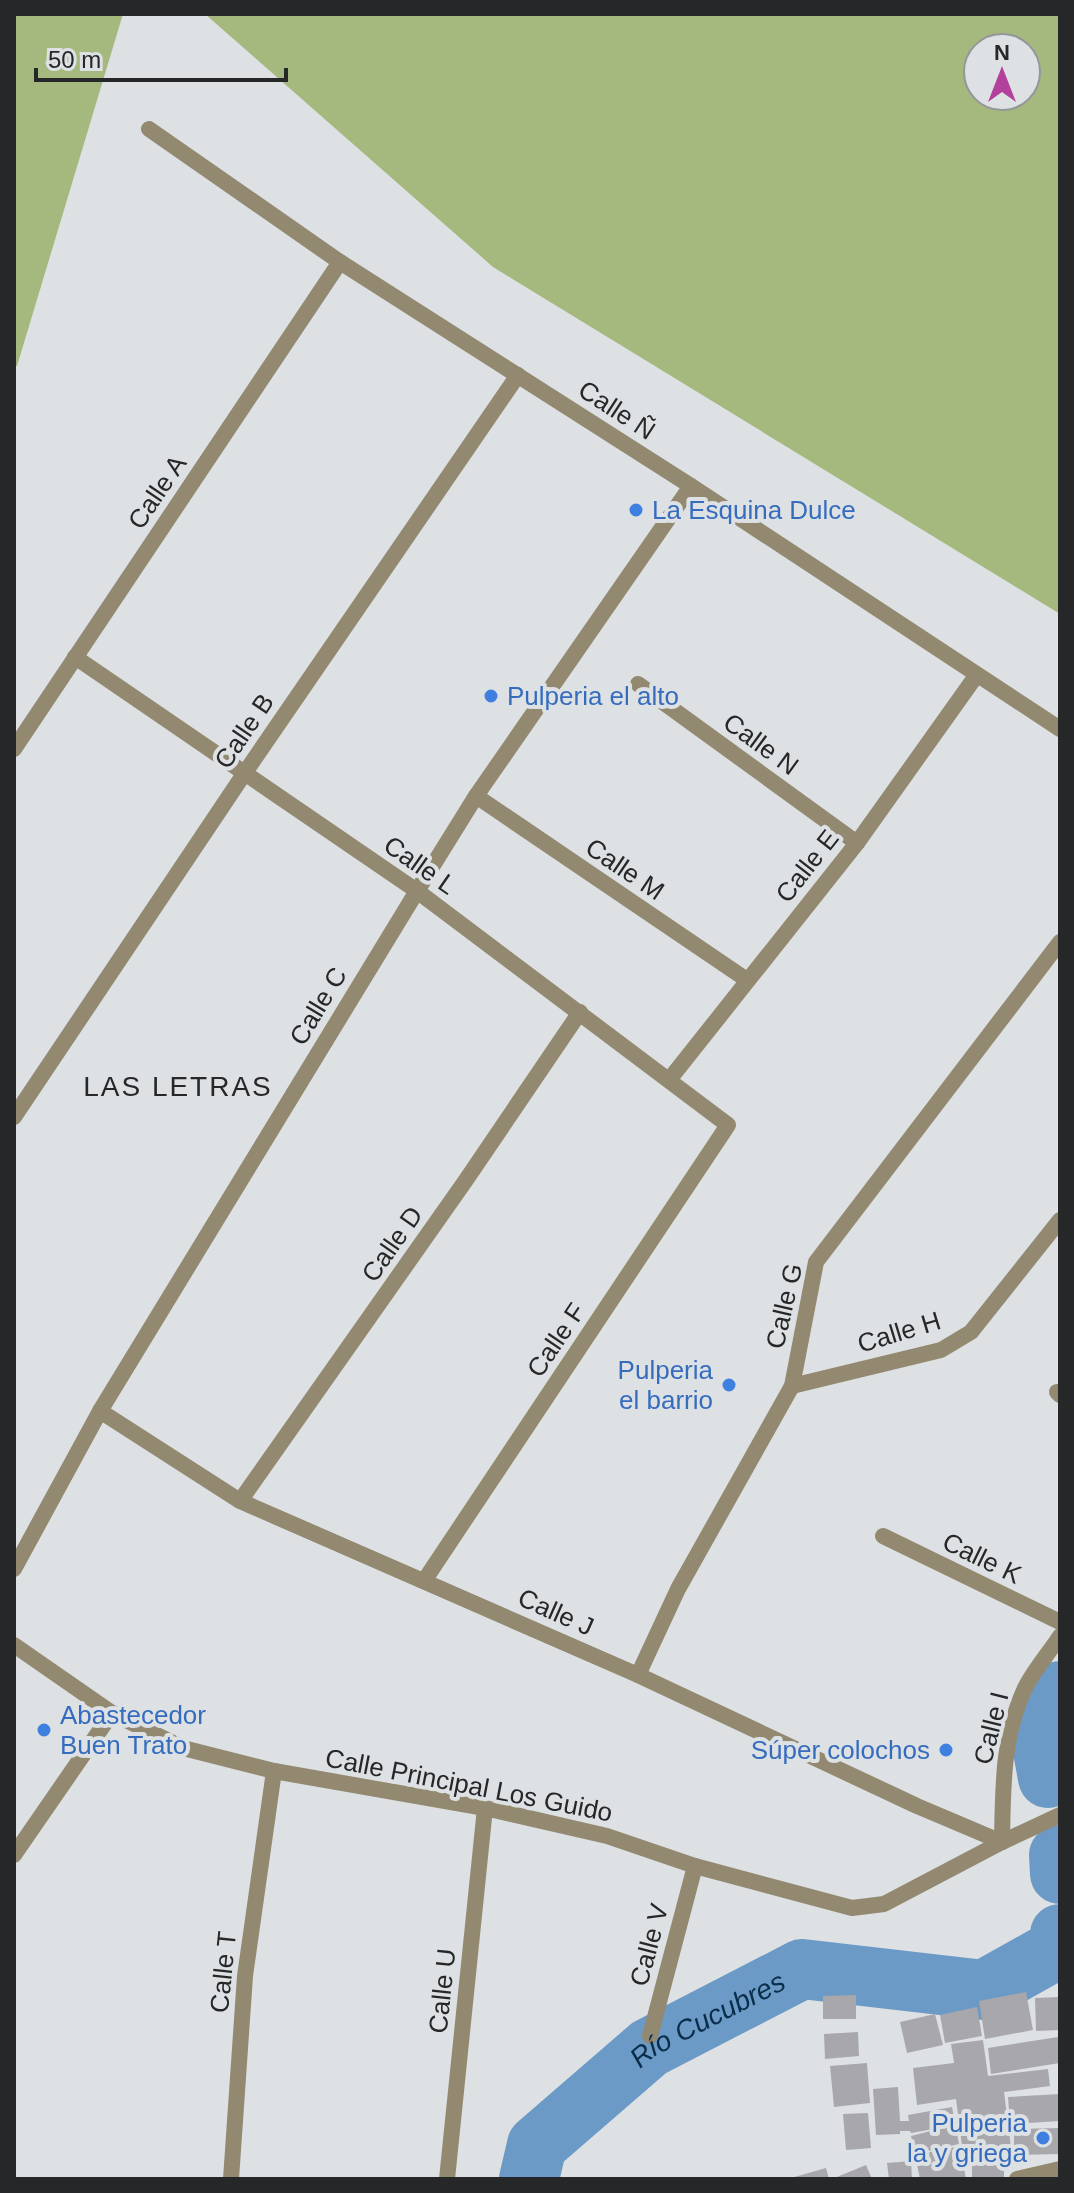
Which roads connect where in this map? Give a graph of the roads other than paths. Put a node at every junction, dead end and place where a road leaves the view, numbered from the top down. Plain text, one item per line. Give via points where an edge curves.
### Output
1 (149, 129) dead end
2 (340, 262) junction
3 (518, 375) junction
4 (691, 486) junction
5 (75, 657) junction
6 (976, 676) junction
7 (638, 684) dead end
8 (1060, 729) edge
9 (14, 749) edge
10 (244, 774) junction
11 (476, 796) junction
12 (857, 843) junction
13 (417, 891) junction
14 (1060, 942) edge
15 (747, 980) junction
16 (580, 1012) junction
17 (669, 1080) junction
18 (14, 1117) edge
19 (728, 1125) joint
20 (1060, 1220) edge
21 (792, 1386) junction
22 (100, 1411) junction
23 (240, 1501) junction
24 (883, 1536) dead end
25 (14, 1569) edge
26 (424, 1581) junction
27 (1060, 1622) edge
28 (1060, 1636) edge
29 (14, 1645) edge
30 (638, 1675) junction
31 (112, 1713) junction
32 (274, 1771) junction
33 (485, 1808) junction
34 (1060, 1815) edge
35 (1002, 1842) junction
36 (14, 1855) edge
37 (695, 1866) junction
38 (650, 2036) dead end
39 (1060, 2169) edge
40 (231, 2179) edge
41 (447, 2179) edge
42 (1017, 2179) edge

1 - 2 street, Calle Ñ
2 - 3 street, Calle Ñ
2 - 5 street, Calle A
3 - 4 street, Calle Ñ
3 - 10 street, Calle B
4 - 6 street, Calle Ñ
4 - 11 street, Calle C
5 - 9 street, Calle A
5 - 10 street, Calle L
6 - 8 street, Calle Ñ
6 - 12 street, Calle E
7 - 12 street, Calle N
10 - 13 street, Calle L
10 - 18 street, Calle B
11 - 13 street, Calle C
11 - 15 street, Calle M
12 - 15 street, Calle E
13 - 16 street, Calle L
13 - 22 street, Calle C
14 - 21 street, Calle G via 816,1262
15 - 17 street, Calle E
16 - 17 street, Calle L
16 - 23 street, Calle D
17 - 19 street, Calle L
19 - 26 street, Calle F
20 - 21 street, Calle H via 971,1332 941,1350
21 - 30 street, Calle G via 678,1589
22 - 23 street, Calle J
22 - 25 street, Calle C
23 - 26 street, Calle J
24 - 27 street, Calle K
26 - 30 street, Calle J
28 - 35 street, Calle I via 1026,1686 1014,1718 1003,1769
29 - 31 street, Calle Principal Los Guido
30 - 35 street, Calle J
31 - 32 street, Calle Principal Los Guido via 183,1748
31 - 36 street
32 - 33 street, Calle Principal Los Guido
32 - 40 street, Calle T via 245,1976
33 - 37 street, Calle Principal Los Guido via 607,1836
33 - 41 street, Calle U
34 - 35 street, Calle Principal Los Guido
35 - 37 street, Calle Principal Los Guido via 884,1904 852,1908
37 - 38 street, Calle V
39 - 42 street

